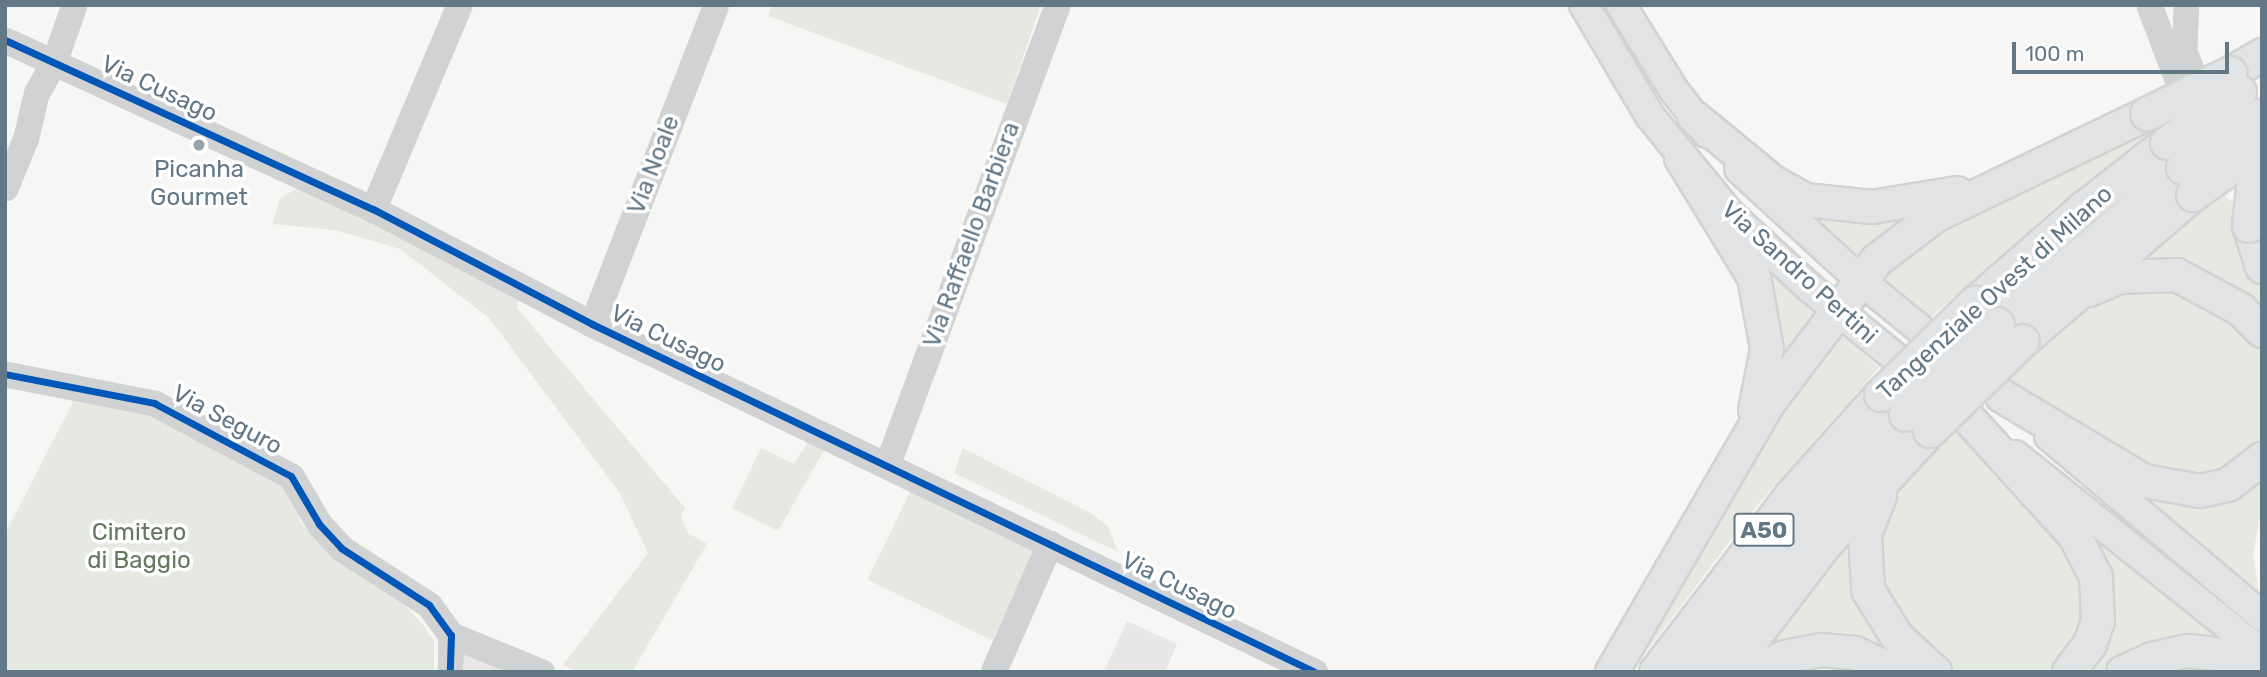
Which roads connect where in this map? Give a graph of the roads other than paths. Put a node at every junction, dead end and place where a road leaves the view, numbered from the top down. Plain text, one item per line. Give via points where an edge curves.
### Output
1 (74, 5) edge
2 (459, 5) edge
3 (716, 5) edge
4 (1057, 5) edge
5 (1584, 5) edge
6 (1620, 5) edge
7 (2149, 5) edge
8 (2186, 5) edge
9 (5, 40) edge
10 (2262, 55) edge
11 (54, 62) junction
12 (2252, 103) edge
13 (1695, 117) junction
14 (1681, 158) junction
15 (2262, 167) edge
16 (2181, 169) junction
17 (2006, 179) junction
18 (2262, 186) edge
19 (5, 188) edge
20 (373, 209) junction
21 (2255, 214) edge
22 (2262, 267) edge
23 (1860, 280) junction
24 (2071, 298) junction
25 (1836, 309) junction
26 (1999, 323) junction
27 (592, 324) junction
28 (2262, 331) edge
29 (5, 374) edge
30 (2002, 396) junction
31 (1968, 418) junction
32 (1918, 423) junction
33 (1738, 451) junction
34 (2262, 459) edge
35 (1900, 464) junction
36 (887, 465) junction
37 (1050, 543) junction
38 (2262, 616) edge
39 (450, 635) junction
40 (2262, 653) edge
41 (2262, 668) edge
42 (450, 672) edge
43 (542, 672) edge
44 (993, 672) edge
45 (1315, 672) edge
46 (1612, 672) edge
47 (1656, 672) edge
48 (1693, 672) edge
49 (1727, 672) edge
50 (1754, 672) edge
51 (1896, 672) edge
52 (1935, 672) edge
53 (2069, 672) edge
54 (2123, 672) edge

1 - 11 street
2 - 20 street
3 - 27 street, Via Noale
4 - 36 street, Via Raffaello Barbiera
5 - 14 main road, Via Sandro Pertini via 1628,84
6 - 13 main road, Via Sandro Pertini
7 - 21 street via 2184,98 2221,177
8 - 18 street via 2184,51 2193,79 2243,180
9 - 11 street, Via Cusago
10 - 12 highway
11 - 19 street via 34,97 26,137
11 - 20 street, Via Cusago
12 - 16 highway, bridge
12 - 16 highway, Tangenziale Ovest di Milano / A50, bridge
12 - 17 highway, bridge via 2147,114
13 - 17 highway via 1773,182 1822,205 1900,204
13 - 23 main road, Via Sandro Pertini via 1765,195
14 - 25 main road, Via Sandro Pertini via 1730,214
14 - 33 highway via 1754,277 1765,323 1763,378
15 - 21 highway, bridge via 2253,188
16 - 24 highway
16 - 26 highway, Tangenziale Ovest di Milano / A50
17 - 23 highway via 1912,229
20 - 27 street, Via Cusago
21 - 22 highway
23 - 25 highway
23 - 30 main road, Via Sandro Pertini
24 - 26 highway
24 - 28 highway via 2119,278 2177,275 2240,309
25 - 31 main road, Via Sandro Pertini
25 - 33 highway
26 - 32 highway, bridge
26 - 47 highway, Tangenziale Ovest di Milano / A50, bridge via 1881,396 1791,496
27 - 36 street, Via Cusago
29 - 39 street, Via Seguro via 154,403 291,476 330,538 429,605
30 - 34 highway via 2144,481 2200,491 2228,485
30 - 38 main road, Via Sandro Pertini
31 - 40 main road, Via Sandro Pertini
31 - 53 highway via 2052,507 2075,536 2096,577 2098,621 2090,644
32 - 35 highway
32 - 48 highway, Tangenziale Ovest di Milano / A50 via 1815,515
33 - 46 highway
35 - 49 highway via 1826,544
35 - 52 highway via 1865,534 1868,590 1896,637
36 - 37 street, Via Cusago
37 - 44 street
37 - 45 street, Via Cusago
39 - 42 street
39 - 43 street
41 - 54 highway via 2234,656 2188,652 2152,659
50 - 51 highway via 1785,657 1821,650 1855,653

